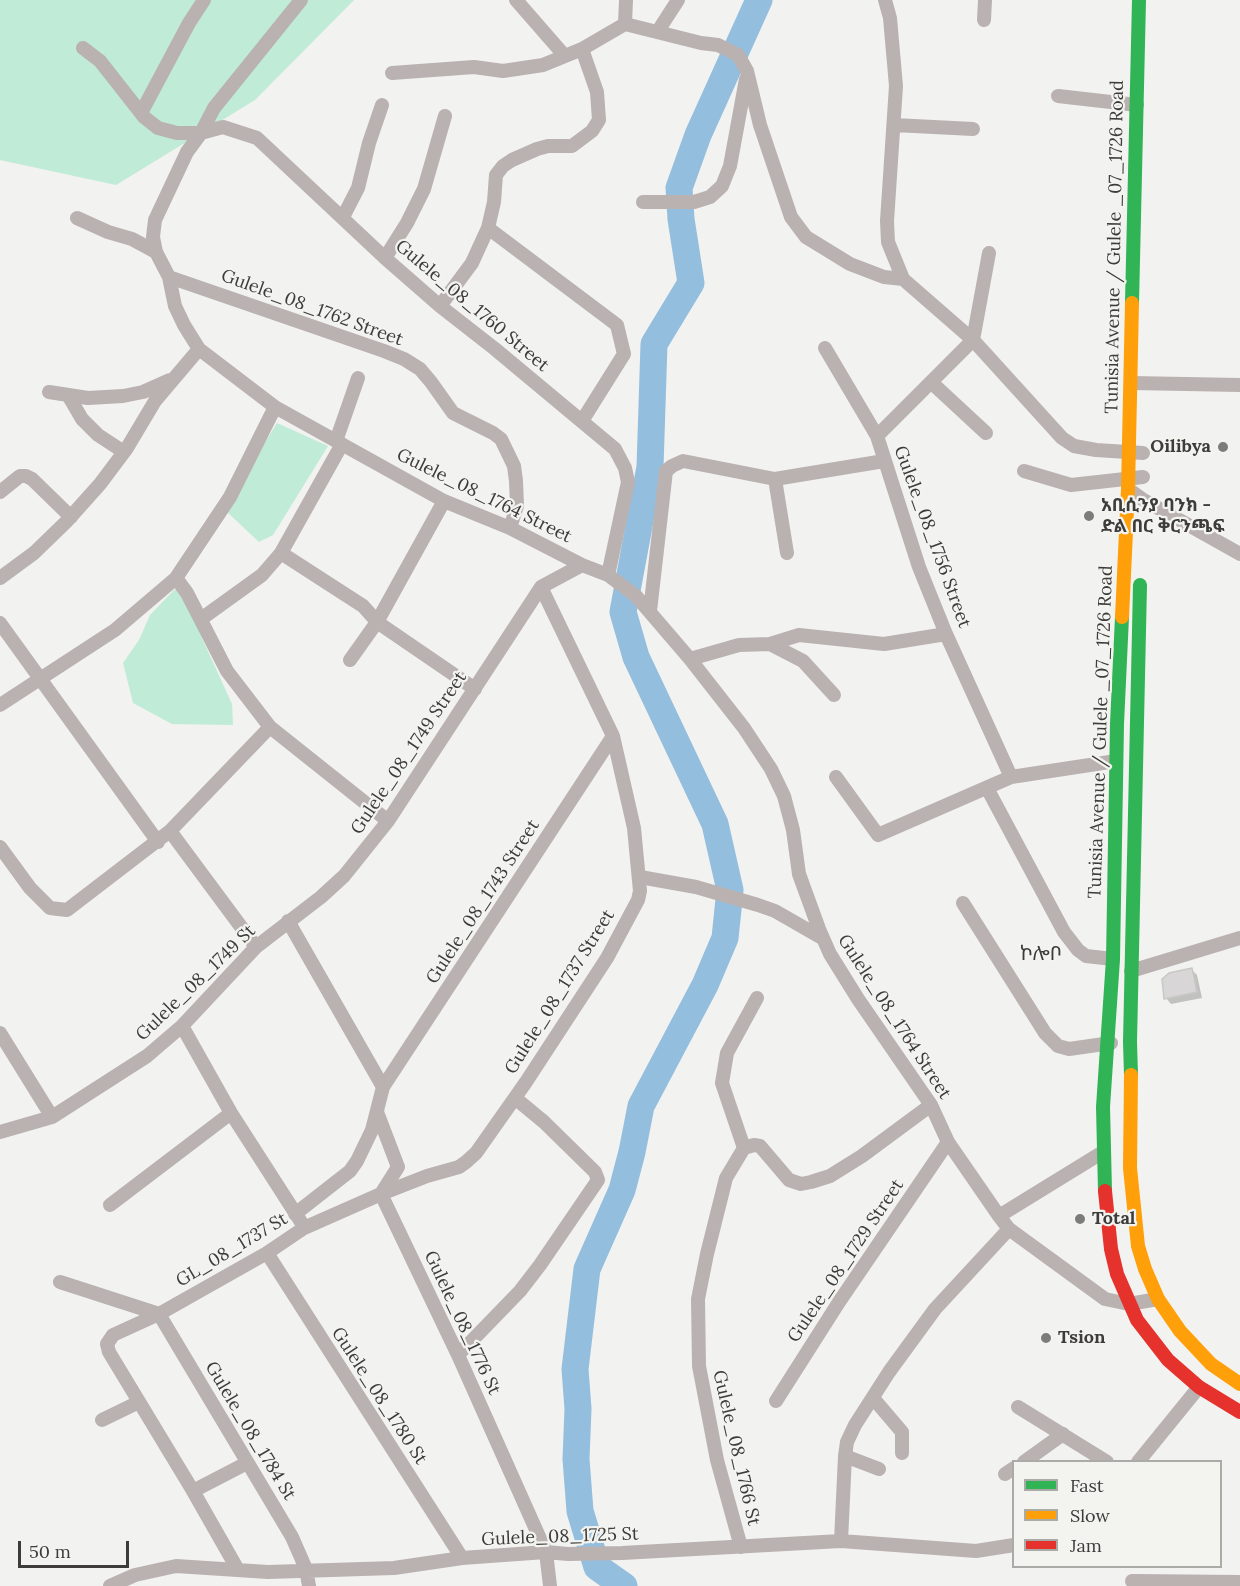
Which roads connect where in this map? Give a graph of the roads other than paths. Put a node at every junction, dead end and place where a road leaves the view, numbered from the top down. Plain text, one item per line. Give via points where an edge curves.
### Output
1 (204, 0) edge
2 (301, 0) edge
3 (516, 0) edge
4 (626, 0) edge
5 (678, 0) edge
6 (885, 0) edge
7 (985, 0) edge
8 (1139, 0) edge
9 (1152, 0) edge
10 (984, 20) dead end
11 (625, 24) junction
12 (658, 31) junction
13 (83, 48) dead end
14 (582, 49) junction
15 (564, 56) junction
16 (747, 71) junction
17 (392, 73) dead end
18 (1058, 96) dead end
19 (382, 105) dead end
20 (1137, 105) junction
21 (141, 113) junction
22 (445, 116) dead end
23 (894, 125) junction
24 (973, 129) dead end
25 (201, 133) junction
26 (643, 202) dead end
27 (343, 217) junction
28 (77, 218) dead end
29 (488, 228) junction
30 (156, 252) junction
31 (989, 252) dead end
32 (385, 258) junction
33 (169, 277) junction
34 (903, 279) junction
35 (440, 306) junction
36 (973, 340) junction
37 (825, 348) dead end
38 (199, 349) junction
39 (175, 378) junction
40 (358, 378) dead end
41 (932, 382) junction
42 (1240, 385) edge
43 (1140, 386) junction
44 (50, 392) dead end
45 (68, 395) junction
46 (275, 407) junction
47 (582, 421) junction
48 (986, 433) dead end
49 (877, 436) junction
50 (1143, 436) dead end
51 (339, 443) junction
52 (124, 452) junction
53 (1136, 453) junction
54 (884, 461) junction
55 (1024, 471) dead end
56 (1143, 477) junction
57 (775, 479) junction
58 (1128, 484) junction
59 (0, 492) edge
60 (444, 501) junction
61 (1141, 505) junction
62 (71, 517) junction
63 (510, 528) junction
64 (281, 553) junction
65 (787, 553) dead end
66 (1240, 554) edge
67 (582, 565) junction
68 (1140, 570) dead end
69 (608, 575) junction
70 (0, 578) edge
71 (176, 578) junction
72 (541, 587) junction
73 (650, 611) junction
74 (201, 619) junction
75 (377, 622) junction
76 (0, 623) edge
77 (946, 634) junction
78 (770, 644) junction
79 (690, 658) junction
80 (351, 660) dead end
81 (40, 680) junction
82 (475, 689) junction
83 (834, 695) dead end
84 (0, 705) edge
85 (270, 727) junction
86 (614, 736) junction
87 (1116, 761) junction
88 (836, 777) dead end
89 (1011, 777) junction
90 (987, 788) junction
91 (388, 821) junction
92 (170, 831) junction
93 (158, 842) junction
94 (0, 847) edge
95 (640, 877) junction
96 (963, 903) dead end
97 (288, 921) junction
98 (822, 938) junction
99 (1240, 938) edge
100 (256, 947) junction
101 (1113, 959) junction
102 (1131, 971) junction
103 (757, 998) dead end
104 (182, 1026) junction
105 (0, 1033) edge
106 (1108, 1042) junction
107 (1130, 1042) junction
108 (383, 1087) junction
109 (515, 1098) junction
110 (931, 1105) junction
111 (377, 1112) junction
112 (231, 1113) junction
113 (52, 1117) junction
114 (0, 1132) edge
115 (948, 1142) junction
116 (744, 1148) junction
117 (1103, 1152) junction
118 (381, 1194) junction
119 (110, 1205) dead end
120 (296, 1214) junction
121 (999, 1216) junction
122 (304, 1228) junction
123 (1009, 1229) junction
124 (267, 1253) junction
125 (60, 1282) dead end
126 (1158, 1299) junction
127 (1129, 1304) junction
128 (159, 1314) junction
129 (458, 1355) junction
130 (1240, 1384) edge
131 (1199, 1387) junction
132 (873, 1398) junction
133 (776, 1401) dead end
134 (139, 1402) junction
135 (1018, 1407) dead end
136 (1240, 1412) edge
137 (102, 1420) dead end
138 (1063, 1434) junction
139 (902, 1453) dead end
140 (845, 1456) junction
141 (1025, 1460) edge
142 (1105, 1460) edge
143 (1139, 1460) edge
144 (247, 1463) junction
145 (879, 1469) dead end
146 (193, 1491) junction
147 (841, 1541) junction
148 (1012, 1545) edge
149 (741, 1547) junction
150 (546, 1552) junction
151 (462, 1558) junction
152 (306, 1569) junction
153 (237, 1570) junction
154 (1132, 1578) edge
155 (1240, 1582) edge
156 (110, 1586) edge
157 (309, 1586) edge
158 (550, 1586) edge

1 - 21 street
2 - 25 street via 214,108
3 - 15 street
4 - 11 street
5 - 12 street
6 - 23 street via 895,76
7 - 10 street
8 - 20 highway, Tunisia Avenue / Gulele _07_1726 Road
9 - 43 highway, Tunisia Avenue / Gulele _07_1726 Road via 1145,343
11 - 12 street
11 - 14 street
12 - 16 street via 718,45 738,55
13 - 21 street, Gulele_08_1760 Street via 100,62
14 - 15 street
14 - 29 street via 597,92 599,120 592,131 572,146 537,149 503,166 496,175
15 - 17 street via 543,65 503,71 474,68
16 - 26 street via 730,166 722,186 710,197 694,202
16 - 34 street via 760,125 798,228 850,264 884,277
18 - 20 street
19 - 27 street via 358,188
20 - 43 highway, Tunisia Avenue / Gulele _07_1726 Road
21 - 25 street, Gulele_08_1760 Street via 158,128
22 - 32 street via 424,189
23 - 24 street
23 - 34 street via 888,242
25 - 27 street, Gulele_08_1760 Street via 223,127 257,138
25 - 30 street via 187,152 155,220
27 - 32 street, Gulele_08_1760 Street
28 - 30 street
29 - 35 street via 472,263
29 - 47 street via 617,325 624,354
30 - 33 street
31 - 36 street
32 - 35 street, Gulele_08_1760 Street
33 - 38 street via 175,306
33 - 63 street, Gulele_08_1762 Street via 384,351 420,369 453,413 501,439 514,466 516,481 517,506
34 - 36 street
35 - 47 street, Gulele_08_1760 Street
36 - 41 street
36 - 53 street via 1062,438 1074,446
37 - 49 street, Gulele_08_1756 Street
38 - 39 street
38 - 46 street, Gulele_08_1764 Street
39 - 45 street via 123,396
39 - 52 street via 155,401
40 - 51 street
41 - 48 street
41 - 49 street
42 - 43 street
43 - 53 highway, Tunisia Avenue / Gulele _07_1726 Road
44 - 45 street
45 - 52 street via 98,435
46 - 51 street, Gulele_08_1764 Street
46 - 71 street via 230,497
47 - 69 street, Gulele_08_1760 Street via 615,449 628,482
49 - 54 street, Gulele_08_1756 Street
50 - 53 highway, Tunisia Avenue / Gulele _07_1726 Road
51 - 60 street, Gulele_08_1764 Street
51 - 64 street
52 - 62 street
53 - 56 highway, Tunisia Avenue / Gulele _07_1726 Road
53 - 58 highway, Tunisia Avenue / Gulele _07_1726 Road
54 - 57 street
54 - 77 street, Gulele_08_1756 Street
55 - 58 street via 1071,485
56 - 58 street
56 - 61 highway, Tunisia Avenue / Gulele _07_1726 Road
57 - 65 street
57 - 73 street via 683,461 666,471
58 - 61 street
58 - 87 highway, Tunisia Avenue / Gulele _07_1726 Road
59 - 62 street via 20,476 26,476
60 - 63 street, Gulele_08_1764 Street
60 - 75 street
61 - 66 street
62 - 70 street via 34,553
63 - 67 street, Gulele_08_1764 Street
64 - 74 street via 262,575
64 - 75 street via 363,606
67 - 69 street, Gulele_08_1764 Street
67 - 72 street
68 - 102 highway, Tunisia Avenue / Gulele _07_1726 Road
69 - 73 street, Gulele_08_1764 Street
71 - 74 street
71 - 81 street via 115,630
72 - 82 street, Gulele_08_1749 Street
72 - 86 street, Gulele_08_1737 Street
73 - 79 street, Gulele_08_1764 Street
74 - 85 street via 227,671
75 - 80 street
75 - 82 street
76 - 81 street
77 - 78 street via 884,644 800,635
77 - 89 street, Gulele_08_1756 Street
78 - 79 street via 740,645
78 - 83 street via 803,661
79 - 98 street, Gulele_08_1764 Street via 759,748 784,796 799,874
81 - 84 street
81 - 93 street
82 - 91 street, Gulele_08_1749 Street
85 - 91 street
85 - 92 street
86 - 95 street, Gulele_08_1737 Street
86 - 108 street, Gulele_08_1743 Street
87 - 89 street
87 - 101 highway, Tunisia Avenue / Gulele _07_1726 Road
88 - 90 street via 878,835
89 - 90 street
90 - 101 street via 1064,932 1086,956
91 - 97 street, Gulele_08_1749 Street via 344,876
92 - 93 street
92 - 100 street
93 - 94 street via 67,910 50,908
95 - 98 street via 696,887 758,905
95 - 109 street, Gulele_08_1737 Street via 638,900 607,958
96 - 106 street via 1051,1040 1069,1049
97 - 100 street, Gulele_08_1749 St
97 - 108 street
98 - 110 street, Gulele_08_1764 Street via 858,999
99 - 102 street
100 - 104 street, Gulele_08_1749 St
101 - 106 highway, Tunisia Avenue / Gulele _07_1726 Road
102 - 107 highway, Tunisia Avenue / Gulele _07_1726 Road
103 - 116 street via 727,1053 722,1083
104 - 112 street
104 - 113 street, Gulele_08_1749 St via 147,1056
105 - 113 street
106 - 107 street
106 - 117 highway, Tunisia Avenue / Gulele _07_1726 Road
107 - 126 highway, Tunisia Avenue / Gulele _07_1726 Road via 1130,1168 1135,1223 1141,1257
108 - 111 street, Gulele_08_1743 Street
109 - 118 street, Gulele_08_1737 Street via 476,1153 459,1167
109 - 129 street via 595,1172 598,1180 520,1291
110 - 115 street, Gulele_08_1764 Street
110 - 116 street via 862,1156 830,1176 811,1182 789,1180 760,1146
111 - 118 street via 398,1167
111 - 120 street, Gulele_08_1743 Street via 364,1149 350,1171
112 - 119 street
112 - 120 street
113 - 114 street, Gulele_08_1749 St
115 - 121 street, Gulele_08_1764 Street
115 - 133 street, Gulele_08_1729 Street
116 - 149 street, Gulele_08_1766 St via 726,1178 698,1299 699,1366 717,1460
117 - 121 street
117 - 127 highway, Tunisia Avenue / Gulele _07_1726 Road via 1108,1233
118 - 122 street, GL_08_1737 St
118 - 129 street, Gulele_08_1776 St
120 - 122 street
121 - 123 street, Gulele_08_1764 Street
122 - 124 street, GL_08_1737 St
123 - 127 street, Gulele_08_1764 Street via 1105,1299
123 - 132 street via 935,1309
124 - 128 street, GL_08_1737 St
124 - 151 street, Gulele_08_1780 St
125 - 128 street
126 - 127 street
126 - 130 highway, Tunisia Avenue / Gulele _07_1726 Road via 1196,1349
127 - 131 highway, Tunisia Avenue / Gulele _07_1726 Road via 1168,1360
128 - 134 street, GL_08_1737 St via 113,1335 107,1344
128 - 144 street, Gulele_08_1784 St
129 - 150 street, Gulele_08_1776 St
131 - 136 highway, Tunisia Avenue / Gulele _07_1726 Road
131 - 143 street
132 - 139 street via 902,1432
132 - 140 street via 855,1425
134 - 137 street
134 - 146 street
135 - 138 street
138 - 141 street
138 - 142 street
140 - 145 street
140 - 147 street
144 - 146 street
144 - 152 street, Gulele_08_1784 St via 292,1536
146 - 153 street
147 - 148 street, Gulele_08_1725 St via 976,1551
147 - 149 street, Gulele_08_1725 St
149 - 150 street, Gulele_08_1725 St via 622,1554
150 - 151 street, Gulele_08_1725 St
150 - 158 street, Gulele_08_1776 St
151 - 152 street, Gulele_08_1725 St via 394,1568
152 - 153 street, Gulele_08_1725 St
152 - 157 street, Gulele_08_1784 St
153 - 156 street, Gulele_08_1725 St via 176,1566 135,1575
154 - 155 street

